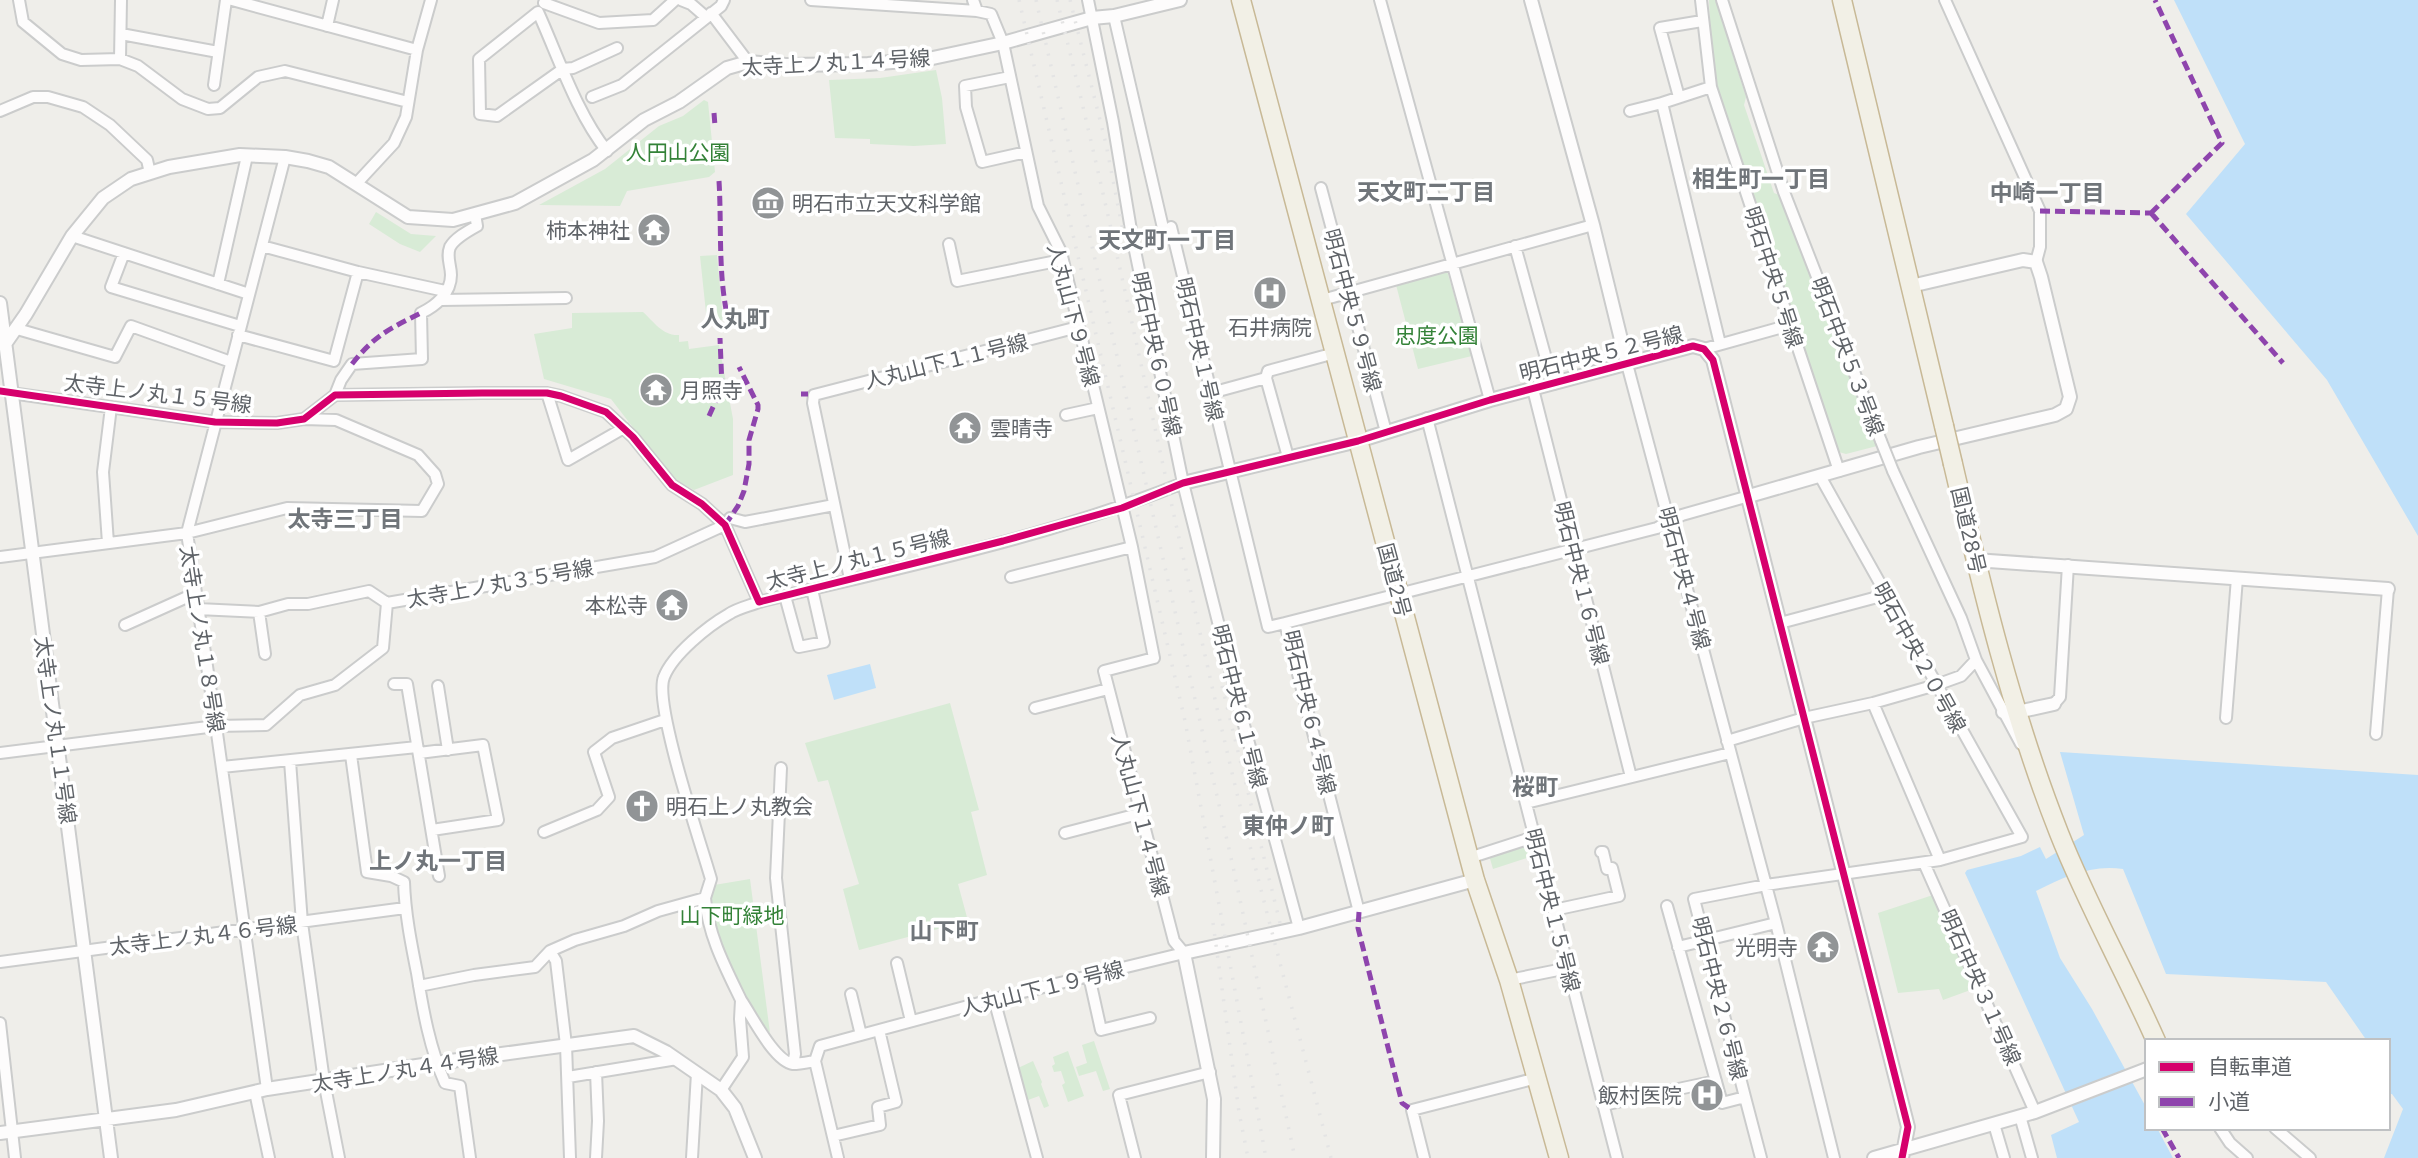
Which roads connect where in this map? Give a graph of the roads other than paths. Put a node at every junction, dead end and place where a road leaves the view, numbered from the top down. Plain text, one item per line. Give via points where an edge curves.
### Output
1 (19, 0) edge
2 (121, 0) edge
3 (226, 0) edge
4 (232, 0) edge
5 (280, 0) edge
6 (333, 0) edge
7 (431, 0) edge
8 (675, 0) edge
9 (681, 0) edge
10 (724, 0) edge
11 (811, 0) edge
12 (1088, 0) edge
13 (1180, 0) edge
14 (1241, 0) edge
15 (1380, 0) edge
16 (1531, 0) edge
17 (1701, 0) edge
18 (1722, 0) edge
19 (1842, 0) edge
20 (1945, 0) edge
21 (542, 5) edge
22 (975, 6) edge
23 (277, 13) junction
24 (708, 15) junction
25 (1114, 16) junction
26 (1092, 18) junction
27 (1702, 21) junction
28 (327, 26) junction
29 (121, 34) junction
30 (1003, 43) junction
31 (617, 48) dead end
32 (417, 50) junction
33 (218, 52) junction
34 (120, 59) junction
35 (748, 62) junction
36 (564, 69) junction
37 (1010, 77) junction
38 (214, 85) dead end
39 (1711, 88) junction
40 (592, 97) dead end
41 (1679, 97) junction
42 (408, 102) junction
43 (1662, 103) junction
44 (0, 111) edge
45 (1630, 111) dead end
46 (607, 151) junction
47 (1026, 152) junction
48 (247, 156) junction
49 (285, 157) junction
50 (150, 173) junction
51 (356, 184) junction
52 (1321, 188) dead end
53 (475, 214) junction
54 (1593, 225) junction
55 (72, 236) junction
56 (949, 244) dead end
57 (262, 246) junction
58 (1515, 246) junction
59 (124, 253) junction
60 (1062, 260) junction
61 (2035, 262) junction
62 (1453, 263) junction
63 (358, 272) junction
64 (218, 284) junction
65 (1911, 286) junction
66 (1349, 293) junction
67 (249, 294) junction
68 (443, 296) junction
69 (566, 299) dead end
70 (1322, 300) junction
71 (0, 303) edge
72 (1, 317) edge
73 (1790, 325) junction
74 (1078, 327) junction
75 (17, 329) junction
76 (239, 331) junction
77 (5, 344) junction
78 (1720, 344) junction
79 (1704, 349) junction
80 (1335, 353) junction
81 (231, 362) junction
82 (1628, 364) junction
83 (1266, 378) junction
84 (1553, 384) junction
85 (1533, 389) junction
86 (5, 392) edge
87 (547, 393) junction
88 (1211, 393) junction
89 (335, 395) junction
90 (1490, 400) junction
91 (111, 407) junction
92 (1098, 408) junction
93 (1066, 415) dead end
94 (1427, 418) junction
95 (304, 419) junction
96 (215, 422) junction
97 (624, 428) junction
98 (1386, 432) junction
99 (1358, 441) junction
100 (1288, 457) junction
101 (1231, 471) junction
102 (1839, 471) junction
103 (1820, 477) junction
104 (1184, 483) junction
105 (1749, 496) junction
106 (834, 505) junction
107 (1122, 508) junction
108 (727, 521) junction
109 (1670, 521) junction
110 (187, 533) junction
111 (108, 543) junction
112 (1132, 547) junction
113 (1575, 550) junction
114 (32, 553) junction
115 (0, 557) edge
116 (1975, 560) junction
117 (2067, 565) junction
118 (1467, 576) junction
119 (1011, 577) dead end
120 (2237, 578) junction
121 (850, 579) junction
122 (812, 589) junction
123 (2388, 589) joint
124 (196, 593) junction
125 (1399, 594) junction
126 (1885, 595) junction
127 (785, 596) junction
128 (759, 602) junction
129 (387, 603) junction
130 (198, 609) junction
131 (259, 612) junction
132 (1285, 623) junction
133 (1780, 624) junction
134 (125, 625) dead end
135 (265, 653) dead end
136 (1976, 660) junction
137 (394, 684) dead end
138 (1936, 685) junction
139 (438, 686) dead end
140 (1108, 689) junction
141 (1873, 703) junction
142 (2054, 704) joint
143 (1035, 708) dead end
144 (2010, 712) junction
145 (1804, 718) junction
146 (2225, 718) dead end
147 (665, 720) junction
148 (216, 726) junction
149 (2376, 734) dead end
150 (1727, 741) junction
151 (58, 744) junction
152 (418, 750) junction
153 (448, 750) junction
154 (0, 753) edge
155 (1730, 753) junction
156 (351, 755) junction
157 (290, 761) junction
158 (222, 767) junction
159 (781, 768) dead end
160 (1631, 777) junction
161 (1526, 803) junction
162 (1142, 813) junction
163 (432, 830) junction
164 (544, 832) dead end
165 (1065, 833) dead end
166 (1534, 837) junction
167 (1601, 852) dead end
168 (1469, 858) junction
169 (1940, 860) junction
170 (1924, 863) junction
171 (1845, 873) junction
172 (439, 876) dead end
173 (1475, 880) junction
174 (1766, 885) junction
175 (705, 898) junction
176 (1667, 906) dead end
177 (405, 908) junction
178 (1554, 910) junction
179 (1359, 912) junction
180 (302, 923) junction
181 (1776, 923) junction
182 (244, 928) junction
183 (1298, 928) junction
184 (1705, 940) junction
185 (1678, 947) junction
186 (85, 950) junction
187 (550, 951) junction
188 (1184, 953) junction
189 (0, 962) edge
190 (897, 963) dead end
191 (1568, 968) junction
192 (1088, 976) junction
193 (1509, 980) junction
194 (419, 986) junction
195 (851, 994) dead end
196 (994, 999) junction
197 (741, 1000) junction
198 (1150, 1018) dead end
199 (911, 1021) junction
200 (0, 1023) edge
201 (879, 1030) junction
202 (860, 1035) junction
203 (2155, 1039) edge
204 (566, 1045) junction
205 (677, 1059) junction
206 (815, 1061) junction
207 (436, 1063) junction
208 (793, 1064) junction
209 (2145, 1070) edge
210 (596, 1072) junction
211 (1210, 1072) junction
212 (696, 1073) junction
213 (568, 1077) junction
214 (1537, 1078) junction
215 (324, 1081) junction
216 (1716, 1081) junction
217 (721, 1090) junction
218 (261, 1091) junction
219 (1745, 1097) junction
220 (1603, 1105) junction
221 (2035, 1112) junction
222 (2020, 1116) junction
223 (106, 1120) junction
224 (1994, 1124) junction
225 (2221, 1130) edge
226 (2277, 1130) edge
227 (14, 1132) junction
228 (0, 1133) edge
229 (833, 1136) junction
230 (1902, 1154) edge
231 (15, 1158) edge
232 (111, 1158) edge
233 (269, 1158) edge
234 (339, 1158) edge
235 (470, 1158) edge
236 (570, 1158) edge
237 (596, 1158) edge
238 (692, 1158) edge
239 (755, 1158) edge
240 (838, 1158) edge
241 (1037, 1158) edge
242 (1135, 1158) edge
243 (1213, 1158) edge
244 (1424, 1158) edge
245 (1559, 1158) edge
246 (1617, 1158) edge
247 (1760, 1158) edge
248 (1834, 1158) edge
249 (1874, 1158) edge
250 (2004, 1158) edge
251 (2032, 1158) edge
252 (2247, 1158) edge
253 (2310, 1158) edge

1 - 34 street via 23,22 62,54 81,60
2 - 29 street
3 - 33 street
4 - 23 street
5 - 23 street
6 - 28 street
7 - 32 street
8 - 21 street via 653,20 599,23
9 - 24 street
10 - 24 street
11 - 22 street
12 - 26 street, 明石中央６０号線
13 - 25 street, 太寺上ノ丸１４号線
14 - 70 highway, 国道2号
15 - 62 street
16 - 54 street, 明石中央４号線
17 - 27 street, 明石中央５号線
18 - 136 street, 明石中央５３号線, bridge via 1784,191 1881,442
19 - 65 highway, 国道28号
20 - 61 street via 2040,211 2040,247
21 - 36 street
21 - 36 street via 480,59 480,114 497,116
22 - 30 street, 人丸山下９号線 via 991,15
23 - 28 street
24 - 35 street
24 - 40 street via 622,85
25 - 26 street, 太寺上ノ丸１４号線
25 - 88 street, 明石中央１号線
26 - 30 street, 太寺上ノ丸１４号線
26 - 104 street, 明石中央６０号線
27 - 39 street, 明石中央５号線
27 - 41 street via 1660,28
28 - 32 street
29 - 33 street
29 - 34 street
30 - 35 street, 太寺上ノ丸１４号線 via 928,60
30 - 37 street, 人丸山下９号線
31 - 36 street
32 - 42 street
33 - 38 street
34 - 42 street via 138,66 182,99 208,110 220,107 258,78 285,71
35 - 46 street, 太寺上ノ丸１４号線 via 727,68 644,120
36 - 46 street via 591,132
37 - 47 street, 人丸山下９号線
37 - 47 street via 965,86 966,107 982,162
39 - 41 street
39 - 73 street, 明石中央５号線
41 - 43 street
42 - 51 street via 394,143
43 - 45 street
43 - 78 street
44 - 50 street via 33,97 83,107 148,159
46 - 53 street, 太寺上ノ丸１４号線 via 515,202
47 - 60 street, 人丸山下９号線 via 1038,206
48 - 49 street, 太寺上ノ丸１４号線
48 - 50 street, 太寺上ノ丸１４号線
48 - 64 street
49 - 51 street, 太寺上ノ丸１４号線 via 328,167
49 - 57 street, 太寺上ノ丸１８号線
50 - 55 street, 太寺上ノ丸１４号線 via 131,179 103,198
51 - 53 street, 太寺上ノ丸１４号線 via 408,217 453,220
52 - 66 street, 明石中央５９号線
53 - 68 street via 477,226 452,243 448,253 451,277
54 - 58 street
54 - 82 street, 明石中央４号線
55 - 59 street
55 - 75 street, 太寺上ノ丸１４号線
56 - 60 street via 957,281
57 - 63 street
57 - 67 street, 太寺上ノ丸１８号線
58 - 62 street
58 - 84 street
59 - 64 street
59 - 76 street via 111,287
60 - 74 street, 人丸山下９号線
61 - 65 street via 2023,260
61 - 102 street via 2070,397 2066,409
62 - 66 street
62 - 90 street
63 - 68 street
63 - 76 street via 334,361
64 - 67 street
65 - 116 highway, 国道28号, bridge
66 - 70 street
66 - 98 street, 明石中央５９号線
67 - 76 street, 太寺上ノ丸１８号線
68 - 69 street
68 - 89 street via 435,307 421,313 422,359 352,364
70 - 80 highway, 国道2号
71 - 72 street, 太寺上ノ丸１１号線
72 - 77 street, 太寺上ノ丸１１号線
73 - 78 street
73 - 102 street, 明石中央５号線
74 - 92 street, 人丸山下９号線
74 - 106 street, 人丸山下１１号線 via 814,395
75 - 77 street, 太寺上ノ丸１４号線
75 - 81 street via 115,356 131,326
76 - 81 street, 太寺上ノ丸１８号線
77 - 86 street, 太寺上ノ丸１１号線
78 - 79 street
79 - 82 street, 明石中央５２号線 via 1693,346
79 - 105 street, 明石中央５２号線 via 1713,360
80 - 83 street via 1268,371
80 - 99 highway, 国道2号
81 - 96 street, 太寺上ノ丸１８号線
82 - 84 street, 明石中央５２号線
82 - 109 street, 明石中央４号線
83 - 88 street
83 - 100 street
84 - 85 street, 明石中央５２号線
85 - 90 street, 明石中央５２号線
85 - 113 street, 明石中央１６号線
86 - 91 street, 太寺上ノ丸１５号線
86 - 114 street, 太寺上ノ丸１１号線
87 - 89 street, 太寺上ノ丸１５号線
87 - 97 street, 太寺上ノ丸１５号線 via 606,412
87 - 97 street via 568,460
88 - 101 street, 明石中央１号線
89 - 95 street
90 - 94 street, 明石中央５２号線
91 - 96 street, 太寺上ノ丸１５号線
91 - 111 street via 103,472
92 - 93 street
92 - 107 street, 人丸山下９号線
94 - 98 street, 明石中央５２号線
94 - 118 street, 明石中央１５号線
95 - 96 street, 太寺上ノ丸１５号線
95 - 110 street, 太寺上ノ丸１５号線 via 336,420 418,456 438,484 422,512 287,508
96 - 110 street, 太寺上ノ丸１８号線
97 - 108 street, 太寺上ノ丸１５号線 via 672,485
98 - 99 street, 明石中央５２号線
99 - 100 street, 太寺上ノ丸１５号線
99 - 125 highway, 国道2号
100 - 101 street, 太寺上ノ丸１５号線
101 - 104 street, 太寺上ノ丸１５号線
101 - 132 street, 明石中央１号線 via 1268,627
102 - 103 street
103 - 105 street
103 - 126 street, 明石中央２０号線
104 - 107 street, 太寺上ノ丸１５号線
104 - 183 street, 明石中央６１号線
105 - 109 street, 明石中央６４号線
105 - 133 street, 明石中央５２号線
106 - 108 street via 745,522
106 - 121 street
107 - 112 street
107 - 121 street, 太寺上ノ丸１５号線
108 - 128 street, 太寺上ノ丸１５号線
108 - 129 street, 太寺上ノ丸３５号線 via 655,557
109 - 113 street, 明石中央６４号線
109 - 150 street, 明石中央４号線
110 - 111 street
110 - 124 street, 太寺上ノ丸１８号線
111 - 114 street
112 - 119 street
112 - 140 street via 1154,658 1104,671
113 - 118 street, 明石中央６４号線
113 - 160 street, 明石中央１６号線
114 - 115 street
114 - 151 street, 太寺上ノ丸１１号線
116 - 117 street
116 - 144 highway, 国道28号
117 - 120 street
117 - 142 street via 2060,697
118 - 125 street, 明石中央６４号線
118 - 161 street, 明石中央１５号線
120 - 123 street
120 - 146 street
121 - 122 street, 太寺上ノ丸１５号線
122 - 127 street, 太寺上ノ丸１５号線
122 - 127 street via 824,642 799,647
123 - 149 street
124 - 130 street, 太寺上ノ丸１８号線
124 - 134 street
125 - 132 street, 明石中央６４号線
125 - 168 highway, 国道2号
126 - 133 street
126 - 138 street, 明石中央２０号線
127 - 128 street, 太寺上ノ丸１５号線
128 - 147 street via 730,613 675,660 663,678
129 - 131 street via 369,592
129 - 148 street, 太寺上ノ丸３５号線 via 383,648 335,685 300,695 266,725
130 - 131 street
130 - 148 street, 太寺上ノ丸１８号線
131 - 135 street
132 - 179 street, 明石中央６４号線
133 - 145 street, 明石中央５２号線
136 - 138 street via 1961,676
136 - 144 street, 明石中央５３号線
137 - 152 street via 407,684
138 - 141 street
138 - 169 street, 明石中央２０号線 via 2022,837
139 - 153 street
140 - 143 street
140 - 162 street, 人丸山下１４号線
141 - 145 street
141 - 169 street
142 - 144 street
144 - 203 highway, 国道28号 via 2081,887
145 - 150 street
145 - 171 street, 明石中央５２号線
147 - 164 street via 612,738 594,752 609,797 597,810
147 - 175 street via 711,879
148 - 151 street, 太寺上ノ丸３５号線
148 - 158 street, 太寺上ノ丸１８号線
150 - 155 street, 明石中央４号線
151 - 154 street, 太寺上ノ丸３５号線
151 - 186 street, 太寺上ノ丸１１号線
152 - 153 street
152 - 156 street
152 - 163 street
153 - 163 street via 483,745 498,820
155 - 160 street
155 - 174 street, 明石中央４号線
156 - 157 street
156 - 177 street via 367,872 404,882
157 - 158 street
157 - 180 street
158 - 182 street, 太寺上ノ丸１８号線
159 - 208 street via 776,878
160 - 161 street
161 - 166 street, 明石中央１５号線
162 - 165 street
162 - 188 street, 人丸山下１４号線 via 1174,941
163 - 172 street
166 - 168 street
166 - 178 street, 明石中央１５号線
167 - 178 street via 1607,869 1612,868 1619,896
168 - 173 highway, 国道2号
169 - 170 street
170 - 171 street
170 - 221 street, 明石中央３１号線
171 - 174 street
171 - 230 street, 明石中央５２号線 via 1908,1127
173 - 179 street, 人丸山下１９号線
173 - 193 highway, 国道2号
174 - 181 street, 明石中央４号線
174 - 184 street, 明石中央２６号線 via 1694,899
175 - 187 street
175 - 197 street via 717,949
176 - 185 street
177 - 180 street, 太寺上ノ丸４６号線
177 - 194 street
178 - 191 street, 明石中央１５号線
179 - 183 street, 人丸山下１９号線
180 - 182 street, 太寺上ノ丸４６号線
180 - 215 street
181 - 184 street
181 - 248 street, 明石中央４号線
182 - 186 street, 太寺上ノ丸４６号線
182 - 218 street, 太寺上ノ丸１８号線
183 - 188 street, 人丸山下１９号線
184 - 185 street
184 - 219 street, 明石中央２６号線
185 - 216 street
186 - 189 street, 太寺上ノ丸４６号線
186 - 223 street, 太寺上ノ丸１１号線
187 - 194 street via 535,967
187 - 204 street via 556,961
188 - 192 street, 人丸山下１９号線
188 - 211 street, 人丸山下１４号線
190 - 199 street
191 - 193 street
191 - 220 street, 明石中央１５号線
192 - 196 street, 人丸山下１９号線
192 - 198 street via 1101,1030
193 - 214 highway, 国道2号
194 - 207 street
195 - 202 street
196 - 199 street, 人丸山下１９号線
196 - 241 street
197 - 208 street via 782,1059
197 - 217 street via 743,1057
199 - 201 street, 人丸山下１９号線
200 - 227 street
201 - 202 street, 人丸山下１９号線
201 - 229 street via 896,1101 878,1107 880,1125
202 - 206 street, 人丸山下１９号線 via 820,1046
204 - 205 street, 太寺上ノ丸４４号線 via 634,1036
204 - 207 street, 太寺上ノ丸４４号線
204 - 213 street
205 - 210 street
205 - 212 street, 太寺上ノ丸４４号線
206 - 208 street
206 - 229 street
207 - 215 street, 太寺上ノ丸４４号線
207 - 235 street via 445,1083 460,1086
209 - 221 street
210 - 213 street
210 - 237 street
211 - 242 street via 1119,1095
211 - 243 street, 人丸山下１４号線
212 - 217 street, 太寺上ノ丸４４号線
212 - 238 street
213 - 236 street
214 - 244 street via 1412,1110
214 - 245 highway, 国道2号
215 - 218 street, 太寺上ノ丸４４号線
215 - 234 street
216 - 219 street via 1721,1103
216 - 220 street
217 - 239 street, 太寺上ノ丸４４号線 via 735,1108
218 - 223 street, 太寺上ノ丸４４号線
218 - 233 street, 太寺上ノ丸１８号線
219 - 247 street
220 - 246 street, 明石中央１５号線
221 - 222 street
222 - 224 street
222 - 251 street
223 - 227 street, 太寺上ノ丸４４号線
223 - 232 street, 太寺上ノ丸１１号線
224 - 230 street
224 - 250 street
225 - 252 street
226 - 253 street
227 - 228 street, 太寺上ノ丸４４号線
227 - 231 street
229 - 240 street
230 - 249 street

